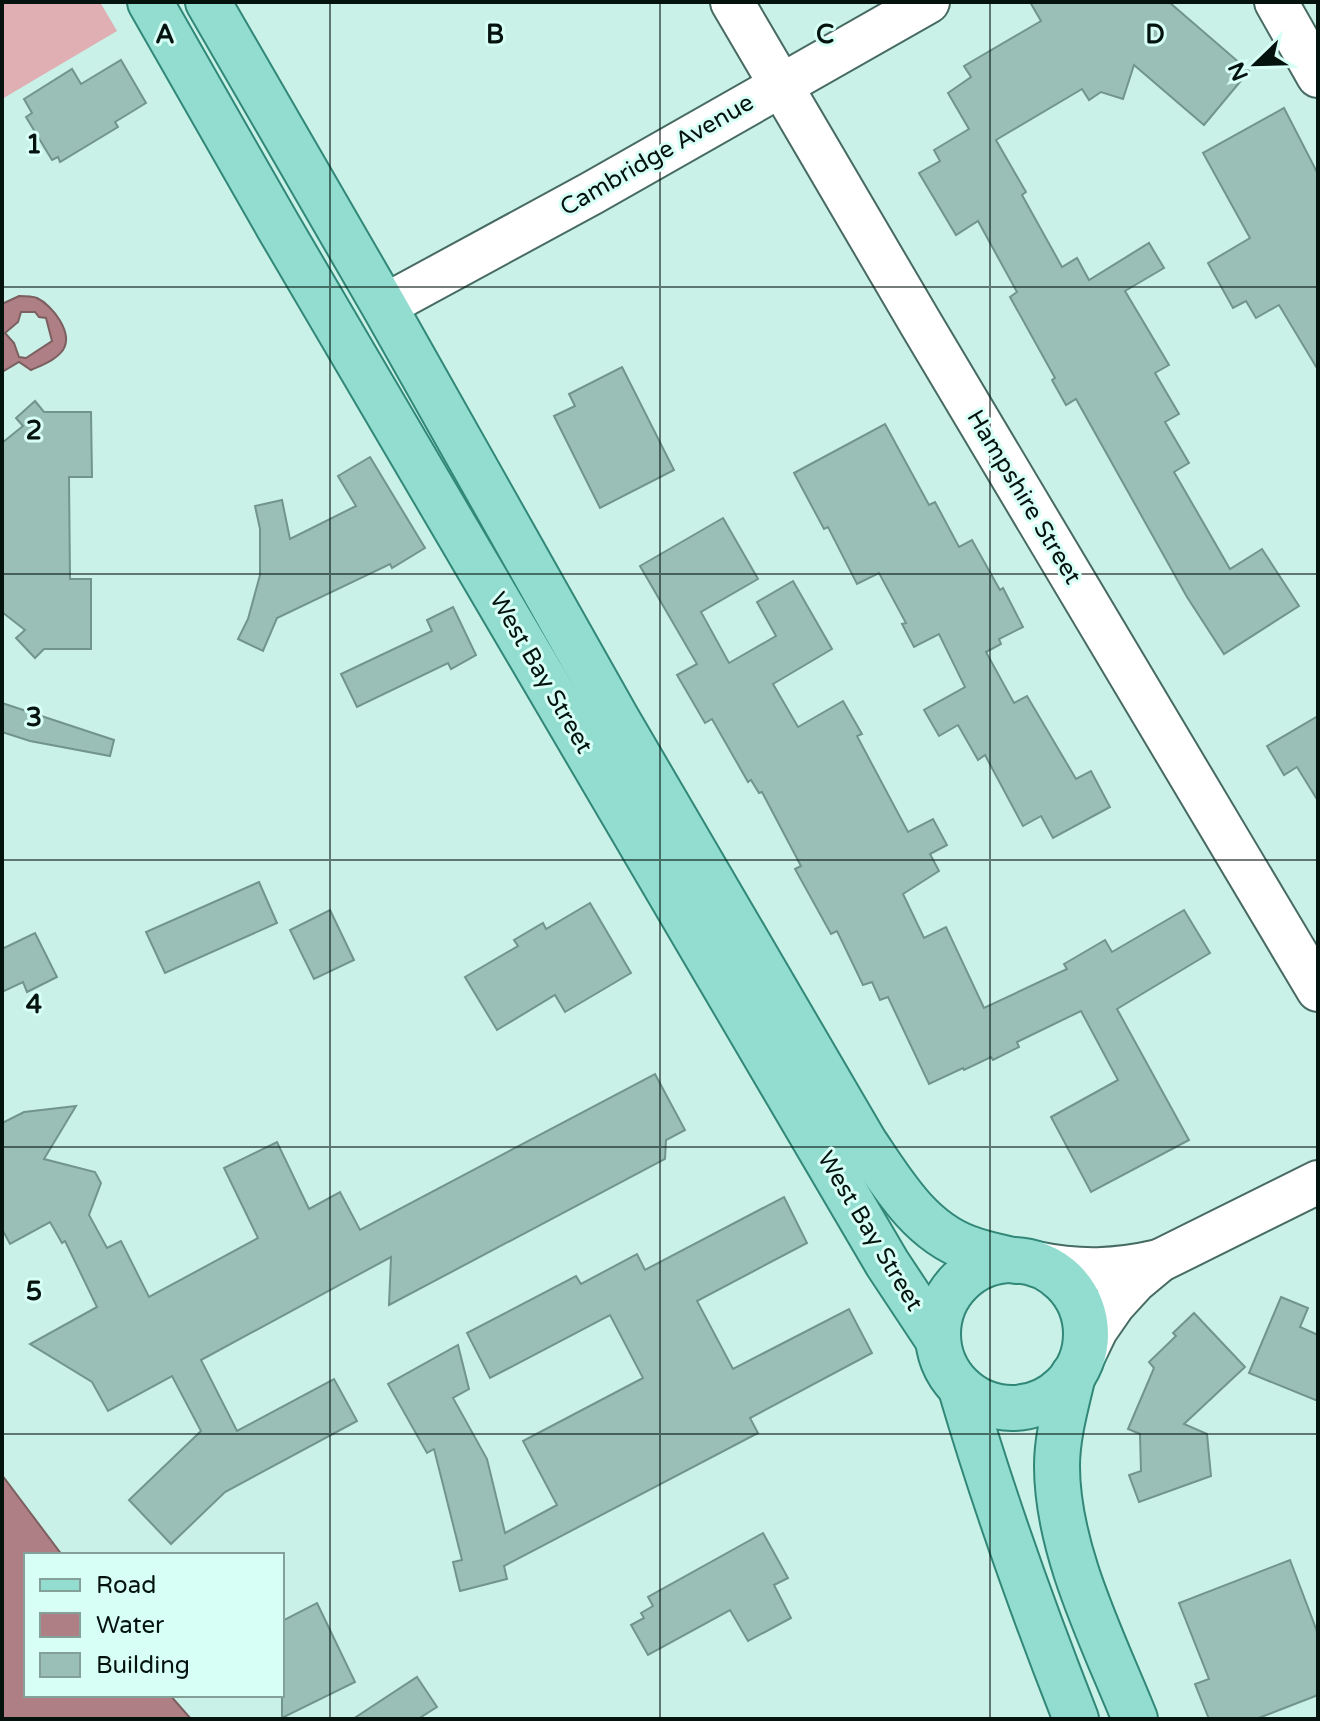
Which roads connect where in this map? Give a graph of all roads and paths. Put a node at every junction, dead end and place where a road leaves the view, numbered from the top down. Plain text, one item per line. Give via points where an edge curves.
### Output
1 (150, 2) edge
2 (208, 2) edge
3 (732, 2) edge
4 (928, 2) edge
5 (1275, 5) edge
6 (1318, 76) edge
7 (780, 85) junction
8 (384, 306) junction
9 (1318, 990) edge
10 (1318, 1182) edge
11 (1159, 1261) junction
12 (1026, 1262) junction
13 (938, 1340) junction
14 (1078, 1367) junction
15 (961, 1389) junction
16 (1076, 1719) edge
17 (1135, 1719) edge

1 - 13 main road, West Bay Street via 887,1263
2 - 8 main road, West Bay Street
3 - 7 street, Hampshire Street
4 - 7 street, Cambridge Avenue
5 - 6 street
7 - 8 street, Cambridge Avenue
7 - 9 street, Hampshire Street
8 - 12 main road, West Bay Street via 865,1143 925,1222 947,1239
10 - 11 street
11 - 12 street via 1098,1271
11 - 14 street via 1114,1304
12 - 13 main road via 987,1265 957,1285 940,1314
12 - 14 main road via 1061,1280 1079,1304 1086,1331
13 - 15 main road via 943,1362
14 - 15 main road via 1046,1400 1017,1408 987,1404
14 - 17 main road via 1059,1444 1058,1486 1078,1575
15 - 16 main road via 1034,1613

